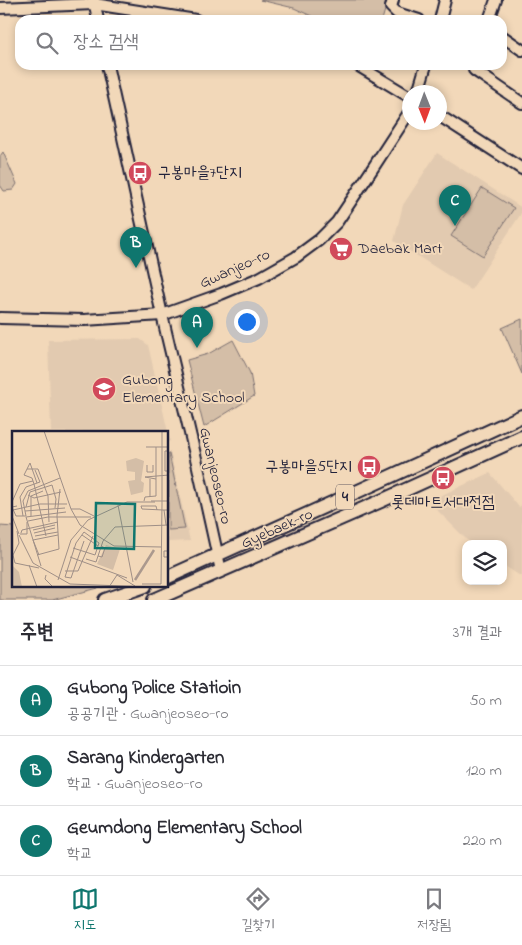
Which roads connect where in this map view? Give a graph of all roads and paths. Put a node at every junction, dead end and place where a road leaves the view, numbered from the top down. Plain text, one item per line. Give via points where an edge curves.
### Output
1 (394, 0) edge
2 (445, 0) edge
3 (496, 0) edge
4 (94, 2) edge
5 (0, 8) edge
6 (97, 15) edge
7 (168, 15) edge
8 (401, 15) edge
9 (441, 15) edge
10 (491, 15) edge
11 (507, 40) edge
12 (522, 50) edge
13 (109, 70) edge
14 (366, 70) edge
15 (425, 70) edge
16 (478, 70) edge
17 (420, 85) edge
18 (402, 92) edge
19 (522, 102) edge
20 (447, 121) edge
21 (402, 123) edge
22 (522, 169) edge
23 (162, 315) junction
24 (0, 318) edge
25 (522, 416) edge
26 (522, 438) edge
27 (217, 554) junction
28 (221, 571) junction
29 (169, 577) edge
30 (139, 588) edge
31 (105, 600) edge
32 (154, 600) edge

1 - 8 street via 391,7
2 - 9 street
3 - 10 street
4 - 5 street
4 - 6 street
4 - 7 street
11 - 12 street
13 - 23 street, Gwanjeoseo-ro
14 - 18 street
15 - 17 street
16 - 19 street
20 - 22 street
21 - 23 street, Gwanjeo-ro via 345,211 318,240 259,278
23 - 24 street, Gwanjeo-ro via 84,320
23 - 27 street, Gwanjeoseo-ro
25 - 27 main road, Gyebaek-ro / 4
26 - 28 main road, Gyebaek-ro / 4
27 - 28 street, Gwanjeoseo-ro
27 - 29 main road, Gyebaek-ro / 4
28 - 32 main road, Gyebaek-ro / 4
30 - 31 main road

